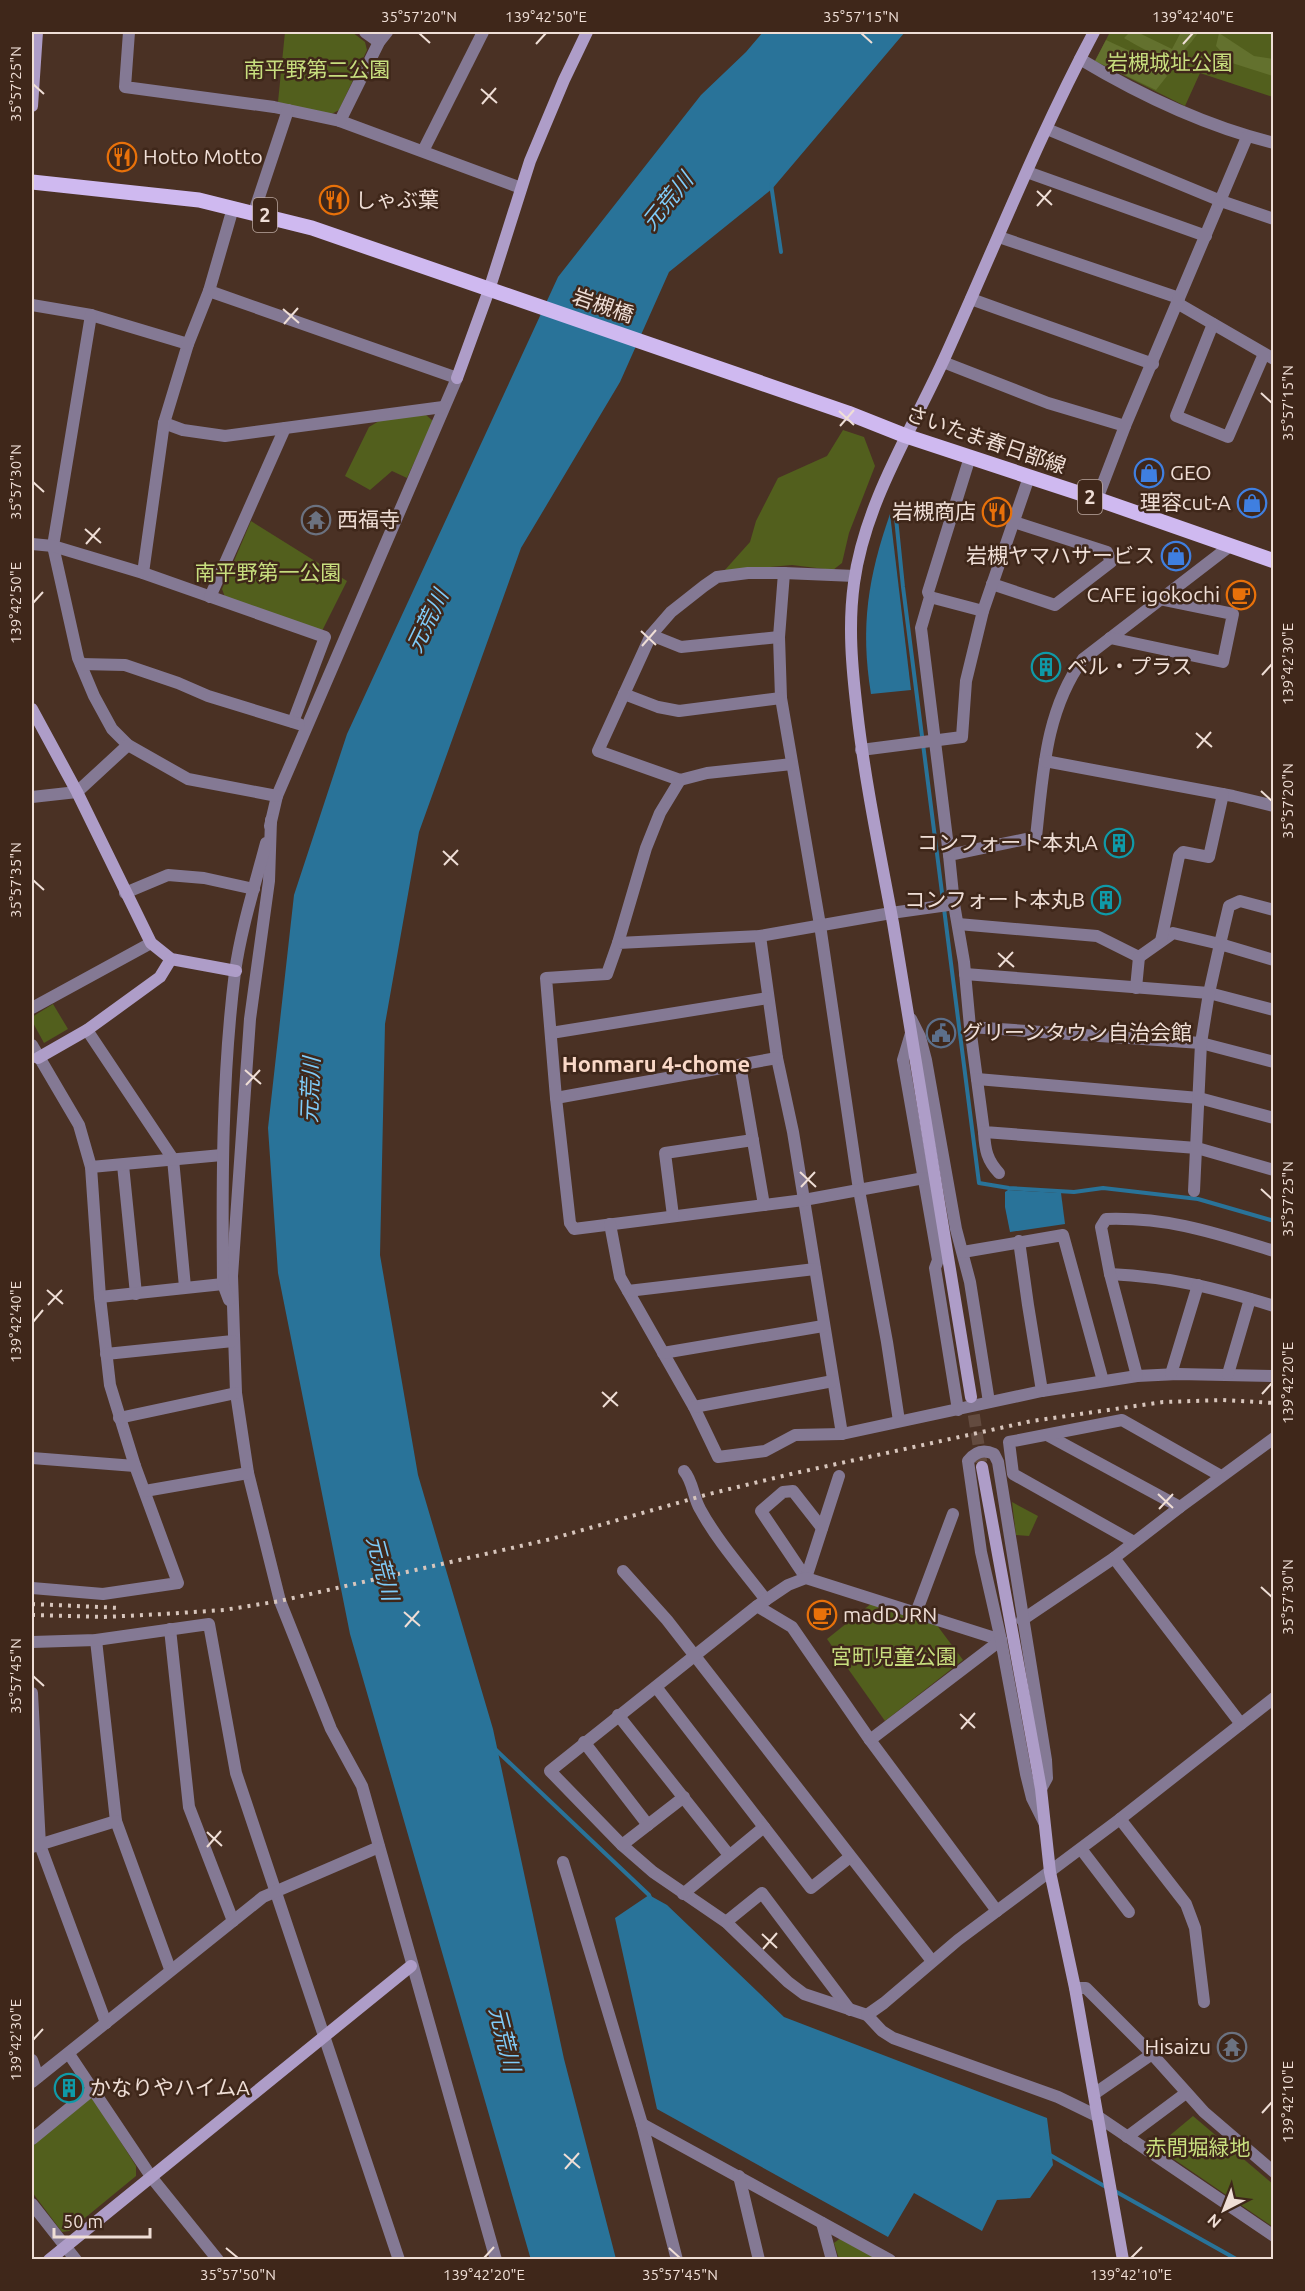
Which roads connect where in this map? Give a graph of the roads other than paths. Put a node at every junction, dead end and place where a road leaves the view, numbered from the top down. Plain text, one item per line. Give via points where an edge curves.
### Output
1 (37, 32) edge
2 (129, 32) edge
3 (365, 32) edge
4 (483, 32) edge
5 (587, 32) edge
6 (1094, 32) edge
7 (383, 37) edge
8 (1080, 59) junction
9 (32, 106) edge
10 (288, 110) junction
11 (340, 121) junction
12 (1047, 129) junction
13 (1247, 136) junction
14 (1274, 144) edge
15 (423, 151) junction
16 (1027, 172) junction
17 (32, 182) edge
18 (521, 188) junction
19 (1221, 201) junction
20 (233, 208) junction
21 (254, 212) junction
22 (1274, 219) edge
23 (1206, 236) junction
24 (999, 237) junction
25 (489, 290) junction
26 (209, 291) junction
27 (971, 299) junction
28 (1178, 301) junction
29 (32, 305) edge
30 (91, 315) junction
31 (1213, 324) junction
32 (188, 344) junction
33 (1269, 356) edge
34 (685, 357) joint
35 (943, 362) junction
36 (1153, 364) junction
37 (457, 378) junction
38 (444, 407) junction
39 (164, 423) junction
40 (1125, 426) junction
41 (285, 428) junction
42 (906, 436) junction
43 (970, 458) junction
44 (1029, 477) junction
45 (1097, 499) junction
46 (1014, 522) junction
47 (32, 544) edge
48 (52, 546) junction
49 (1230, 546) junction
50 (1274, 561) edge
51 (142, 573) junction
52 (784, 573) junction
53 (855, 576) junction
54 (992, 584) junction
55 (210, 597) junction
56 (930, 597) junction
57 (1160, 599) junction
58 (983, 610) junction
59 (651, 635) junction
60 (779, 637) junction
61 (1110, 638) junction
62 (81, 664) junction
63 (624, 694) junction
64 (781, 698) junction
65 (32, 709) edge
66 (293, 722) junction
67 (309, 726) junction
68 (927, 742) junction
69 (128, 745) junction
70 (861, 750) junction
71 (1045, 761) junction
72 (792, 764) junction
73 (680, 780) junction
74 (77, 792) junction
75 (1223, 794) junction
76 (277, 796) junction
77 (32, 797) edge
78 (1274, 806) edge
79 (271, 820) junction
80 (949, 855) junction
81 (254, 889) junction
82 (125, 893) junction
83 (948, 905) dead end
84 (1274, 910) edge
85 (891, 913) junction
86 (958, 924) junction
87 (820, 925) junction
88 (760, 936) junction
89 (1161, 941) junction
90 (151, 943) junction
91 (618, 943) junction
92 (1220, 944) junction
93 (1139, 957) junction
94 (171, 959) junction
95 (1274, 960) edge
96 (236, 970) junction
97 (966, 974) junction
98 (1136, 988) junction
99 (1209, 993) junction
100 (768, 998) junction
101 (32, 1008) edge
102 (1274, 1010) edge
103 (909, 1014) junction
104 (970, 1027) junction
105 (87, 1030) junction
106 (912, 1030) junction
107 (551, 1033) junction
108 (1201, 1043) junction
109 (32, 1045) edge
110 (35, 1058) edge
111 (777, 1058) junction
112 (1274, 1062) edge
113 (740, 1065) junction
114 (977, 1079) junction
115 (556, 1098) junction
116 (1199, 1098) junction
117 (1274, 1118) edge
118 (984, 1132) junction
119 (753, 1140) junction
120 (1197, 1148) junction
121 (222, 1155) junction
122 (173, 1159) junction
123 (123, 1165) junction
124 (91, 1167) junction
125 (1274, 1170) edge
126 (999, 1173) dead end
127 (924, 1178) junction
128 (859, 1190) junction
129 (1194, 1191) dead end
130 (804, 1200) junction
131 (764, 1205) junction
132 (673, 1216) junction
133 (610, 1224) junction
134 (1019, 1241) junction
135 (1274, 1251) edge
136 (963, 1252) junction
137 (815, 1269) junction
138 (1110, 1274) junction
139 (223, 1284) junction
140 (1198, 1285) junction
141 (185, 1287) junction
142 (628, 1291) junction
143 (136, 1294) junction
144 (100, 1297) junction
145 (1250, 1299) junction
146 (1274, 1306) edge
147 (232, 1307) junction
148 (823, 1326) junction
149 (233, 1341) junction
150 (663, 1353) junction
151 (105, 1354) junction
152 (1172, 1374) junction
153 (1228, 1374) junction
154 (1137, 1376) junction
155 (1274, 1376) edge
156 (833, 1381) junction
157 (1103, 1382) junction
158 (1042, 1391) junction
159 (237, 1393) junction
160 (971, 1397) tunnel mouth
161 (989, 1402) junction
162 (694, 1407) junction
163 (958, 1410) junction
164 (119, 1418) junction
165 (899, 1421) junction
166 (842, 1434) junction
167 (1047, 1435) junction
168 (1274, 1438) edge
169 (32, 1458) edge
170 (135, 1466) junction
171 (982, 1467) tunnel mouth
172 (684, 1471) dead end
173 (248, 1473) junction
174 (839, 1476) dead end
175 (1221, 1476) junction
176 (145, 1491) junction
177 (1180, 1506) junction
178 (953, 1514) dead end
179 (822, 1528) junction
180 (1134, 1542) junction
181 (1114, 1558) junction
182 (623, 1571) dead end
183 (806, 1578) junction
184 (32, 1588) edge
185 (761, 1603) junction
186 (916, 1613) junction
187 (1022, 1620) junction
188 (170, 1629) junction
189 (96, 1640) junction
190 (1001, 1640) junction
191 (32, 1642) edge
192 (695, 1657) junction
193 (656, 1688) junction
194 (32, 1693) edge
195 (1274, 1698) edge
196 (618, 1715) junction
197 (1240, 1724) junction
198 (870, 1740) junction
199 (584, 1742) junction
200 (1041, 1789) junction
201 (684, 1797) junction
202 (1120, 1819) junction
203 (116, 1821) junction
204 (1045, 1824) junction
205 (648, 1825) junction
206 (764, 1827) junction
207 (622, 1845) junction
208 (36, 1846) edge
209 (379, 1847) junction
210 (1081, 1849) junction
211 (729, 1854) junction
212 (850, 1857) junction
213 (563, 1862) dead end
214 (1050, 1872) junction
215 (275, 1890) junction
216 (683, 1894) junction
217 (997, 1911) junction
218 (1129, 1912) dead end
219 (233, 1921) junction
220 (726, 1922) junction
221 (932, 1961) junction
222 (411, 1966) junction
223 (170, 1969) junction
224 (1075, 1988) junction
225 (1204, 2002) dead end
226 (850, 2010) junction
227 (867, 2015) junction
228 (106, 2023) junction
229 (324, 2038) junction
230 (69, 2054) junction
231 (1152, 2054) junction
232 (32, 2060) edge
233 (35, 2080) edge
234 (93, 2089) junction
235 (1186, 2093) junction
236 (1094, 2094) junction
237 (1097, 2116) junction
238 (642, 2124) junction
239 (1127, 2137) junction
240 (32, 2139) edge
241 (1274, 2172) edge
242 (739, 2176) junction
243 (152, 2178) junction
244 (32, 2204) edge
245 (822, 2223) junction
246 (1274, 2236) edge
247 (65, 2247) junction
248 (49, 2259) edge
249 (76, 2259) edge
250 (218, 2259) edge
251 (399, 2259) edge
252 (495, 2259) edge
253 (677, 2259) edge
254 (759, 2259) edge
255 (832, 2259) edge
256 (890, 2259) edge
257 (1123, 2259) edge

1 - 9 street
2 - 10 street via 125,87
3 - 7 street
4 - 15 street
5 - 18 street via 559,90
6 - 8 street
7 - 11 street
8 - 12 street
8 - 13 street via 1159,101
10 - 11 street
10 - 21 street
11 - 15 street
12 - 16 street
12 - 19 street
13 - 14 street
13 - 19 street
15 - 18 street
16 - 23 street
16 - 24 street
17 - 20 main road, 2 via 199,200
18 - 25 street
19 - 22 street
19 - 23 street
20 - 21 main road, 2
20 - 26 street
21 - 25 main road, 2 via 312,228
23 - 28 street
24 - 27 street
24 - 28 street
25 - 34 main road, 岩槻橋 / 2
25 - 37 street
26 - 32 street
26 - 37 street
27 - 35 street
27 - 36 street
28 - 31 street
28 - 36 street
29 - 30 street
30 - 32 street
30 - 48 street
31 - 33 street
31 - 33 street via 1176,416 1228,437
32 - 39 street
34 - 42 main road, さいたま春日部線 / 2 via 848,412
35 - 40 street via 1048,403
35 - 42 street
36 - 40 street
37 - 38 street
38 - 41 street
38 - 67 street
39 - 41 street via 225,436
39 - 51 street
40 - 45 street
41 - 55 street
42 - 43 main road, さいたま春日部線 / 2
42 - 53 street via 872,515
43 - 44 main road, さいたま春日部線 / 2
43 - 56 street via 928,592
44 - 45 main road, さいたま春日部線 / 2
44 - 46 street
45 - 49 main road, さいたま春日部線 / 2
46 - 54 street
46 - 54 street via 1107,552 1111,562 1055,605
47 - 48 street
48 - 51 street
48 - 62 street
49 - 50 main road, さいたま春日部線 / 2
49 - 57 street
51 - 55 street
52 - 53 street
52 - 59 street via 717,578 671,612
52 - 60 street
53 - 70 street via 850,656
54 - 58 street
55 - 66 street via 325,637
56 - 58 street
56 - 68 street via 921,628
57 - 61 street
57 - 61 street via 1233,614 1223,662
58 - 68 street via 966,681 962,737
59 - 60 street via 681,647
59 - 63 street
60 - 64 street
61 - 71 street via 1083,659 1066,687 1053,718
62 - 66 street via 125,665
62 - 69 street via 112,729
63 - 64 street via 679,711
63 - 73 street via 598,751
64 - 72 street
65 - 74 street
66 - 67 street
67 - 76 street
68 - 70 street
68 - 80 street
69 - 74 street
69 - 76 street via 188,779
70 - 85 street
71 - 75 street
71 - 80 street via 1036,837
72 - 73 street via 707,773
72 - 87 street
73 - 91 street via 660,813 646,848
74 - 77 street
74 - 82 street
75 - 78 street
75 - 89 street via 1209,857 1183,852 1179,856
76 - 79 street
79 - 81 street
79 - 147 street via 269,881 250,1018
80 - 86 street
81 - 82 street via 168,875
81 - 96 street
82 - 90 street
83 - 85 street
84 - 92 street via 1240,901 1229,906
85 - 87 street
85 - 103 street
86 - 93 street via 1097,936
86 - 97 street
87 - 88 street
87 - 128 street
88 - 91 street
88 - 100 street
89 - 92 street via 1173,933
89 - 93 street
90 - 94 street
90 - 101 street
91 - 107 street via 607,974 546,978
92 - 95 street
92 - 99 street
93 - 98 street
94 - 96 street
94 - 105 street via 160,977
96 - 121 street
97 - 98 street
97 - 104 street
98 - 99 street
99 - 102 street
99 - 108 street
100 - 107 street
100 - 111 street
103 - 106 street
103 - 136 street via 926,1060
104 - 108 street
104 - 114 street
105 - 110 street
105 - 122 street
106 - 127 street via 903,1060
106 - 160 street
107 - 115 street
108 - 112 street
108 - 116 street
109 - 110 street
110 - 124 street via 79,1125
111 - 113 street
111 - 130 street
113 - 115 street
113 - 119 street
114 - 116 street
114 - 118 street
115 - 133 street via 570,1223 573,1229
116 - 117 street
116 - 120 street
118 - 120 street
118 - 126 street via 985,1150
119 - 131 street
119 - 132 street via 665,1154
120 - 125 street
120 - 129 street
121 - 122 street
121 - 139 street
122 - 123 street
122 - 141 street
123 - 124 street
123 - 143 street
124 - 144 street
127 - 128 street
127 - 163 street
128 - 130 street
128 - 165 street
130 - 131 street
130 - 137 street
131 - 132 street
132 - 133 street
133 - 142 street via 620,1277
134 - 136 street
134 - 157 street via 1063,1235
134 - 158 street
135 - 138 street via 1190,1225 1106,1219 1101,1227
136 - 161 street
137 - 142 street
137 - 148 street
138 - 140 street
138 - 154 street
139 - 141 street
139 - 147 street
140 - 145 street
140 - 152 street
141 - 143 street
142 - 150 street
143 - 144 street
144 - 151 street
145 - 146 street
145 - 153 street
147 - 149 street
148 - 150 street
148 - 156 street
149 - 151 street
149 - 159 street
150 - 162 street
151 - 164 street
152 - 153 street
152 - 154 street
153 - 155 street
154 - 157 street
156 - 162 street
156 - 166 street
157 - 158 street
158 - 161 street
159 - 164 street
159 - 173 street
161 - 163 street
162 - 166 street via 718,1457 765,1451 795,1435
163 - 165 street
164 - 170 street
165 - 166 street
167 - 175 street via 1122,1420
167 - 177 street
167 - 180 street via 1009,1442 1013,1474
168 - 175 street
169 - 170 street
170 - 176 street
171 - 200 street
172 - 185 street via 707,1522
173 - 176 street
173 - 209 street via 280,1601 331,1729 362,1786
174 - 179 street
175 - 177 street
176 - 184 street via 178,1583 103,1593
177 - 180 street
178 - 186 street
179 - 183 street
179 - 183 street via 793,1491 783,1492 760,1511
180 - 181 street
181 - 187 street
181 - 197 street
182 - 192 street
183 - 185 street
183 - 186 street
185 - 192 street
185 - 198 street via 792,1627
186 - 190 street
187 - 190 street via 998,1462 987,1450 974,1453 968,1461 981,1552
187 - 200 street via 1046,1760 1047,1778
188 - 189 street
188 - 215 street via 209,1624 236,1773
188 - 219 street via 189,1807
189 - 191 street
189 - 203 street
190 - 198 street
190 - 204 street via 1026,1774
192 - 193 street
192 - 212 street
193 - 196 street
193 - 206 street
194 - 208 street
195 - 197 street
196 - 199 street
196 - 201 street
197 - 202 street
198 - 217 street
199 - 205 street
199 - 207 street via 550,1771
200 - 204 street
201 - 205 street
201 - 211 street
202 - 210 street
202 - 225 street via 1186,1904 1195,1928
203 - 208 street
203 - 223 street
204 - 214 street
205 - 207 street
206 - 211 street
206 - 212 street via 811,1887
207 - 216 street
208 - 228 street
209 - 215 street
209 - 222 street
210 - 214 street
210 - 218 street
211 - 216 street
212 - 221 street
213 - 238 street
214 - 217 street
214 - 224 street
215 - 219 street
215 - 229 street
216 - 220 street
217 - 221 street
219 - 223 street
220 - 226 street via 788,1983 804,1994
220 - 226 street via 762,1893
221 - 227 street
222 - 229 street
222 - 252 street
223 - 228 street
224 - 231 street via 1086,1988
224 - 236 street
226 - 227 street
227 - 237 street via 893,2038 1058,2097
228 - 230 street
229 - 243 street
229 - 251 street
230 - 233 street
230 - 234 street
231 - 235 street
231 - 236 street
232 - 233 street
234 - 240 street
234 - 243 street
235 - 239 street
235 - 241 street
236 - 237 street
237 - 239 street
237 - 257 street
238 - 242 street
238 - 253 street
239 - 246 street
242 - 245 street
242 - 254 street
243 - 247 street
243 - 250 street
244 - 247 street
245 - 255 street
245 - 256 street
247 - 248 street
247 - 249 street

